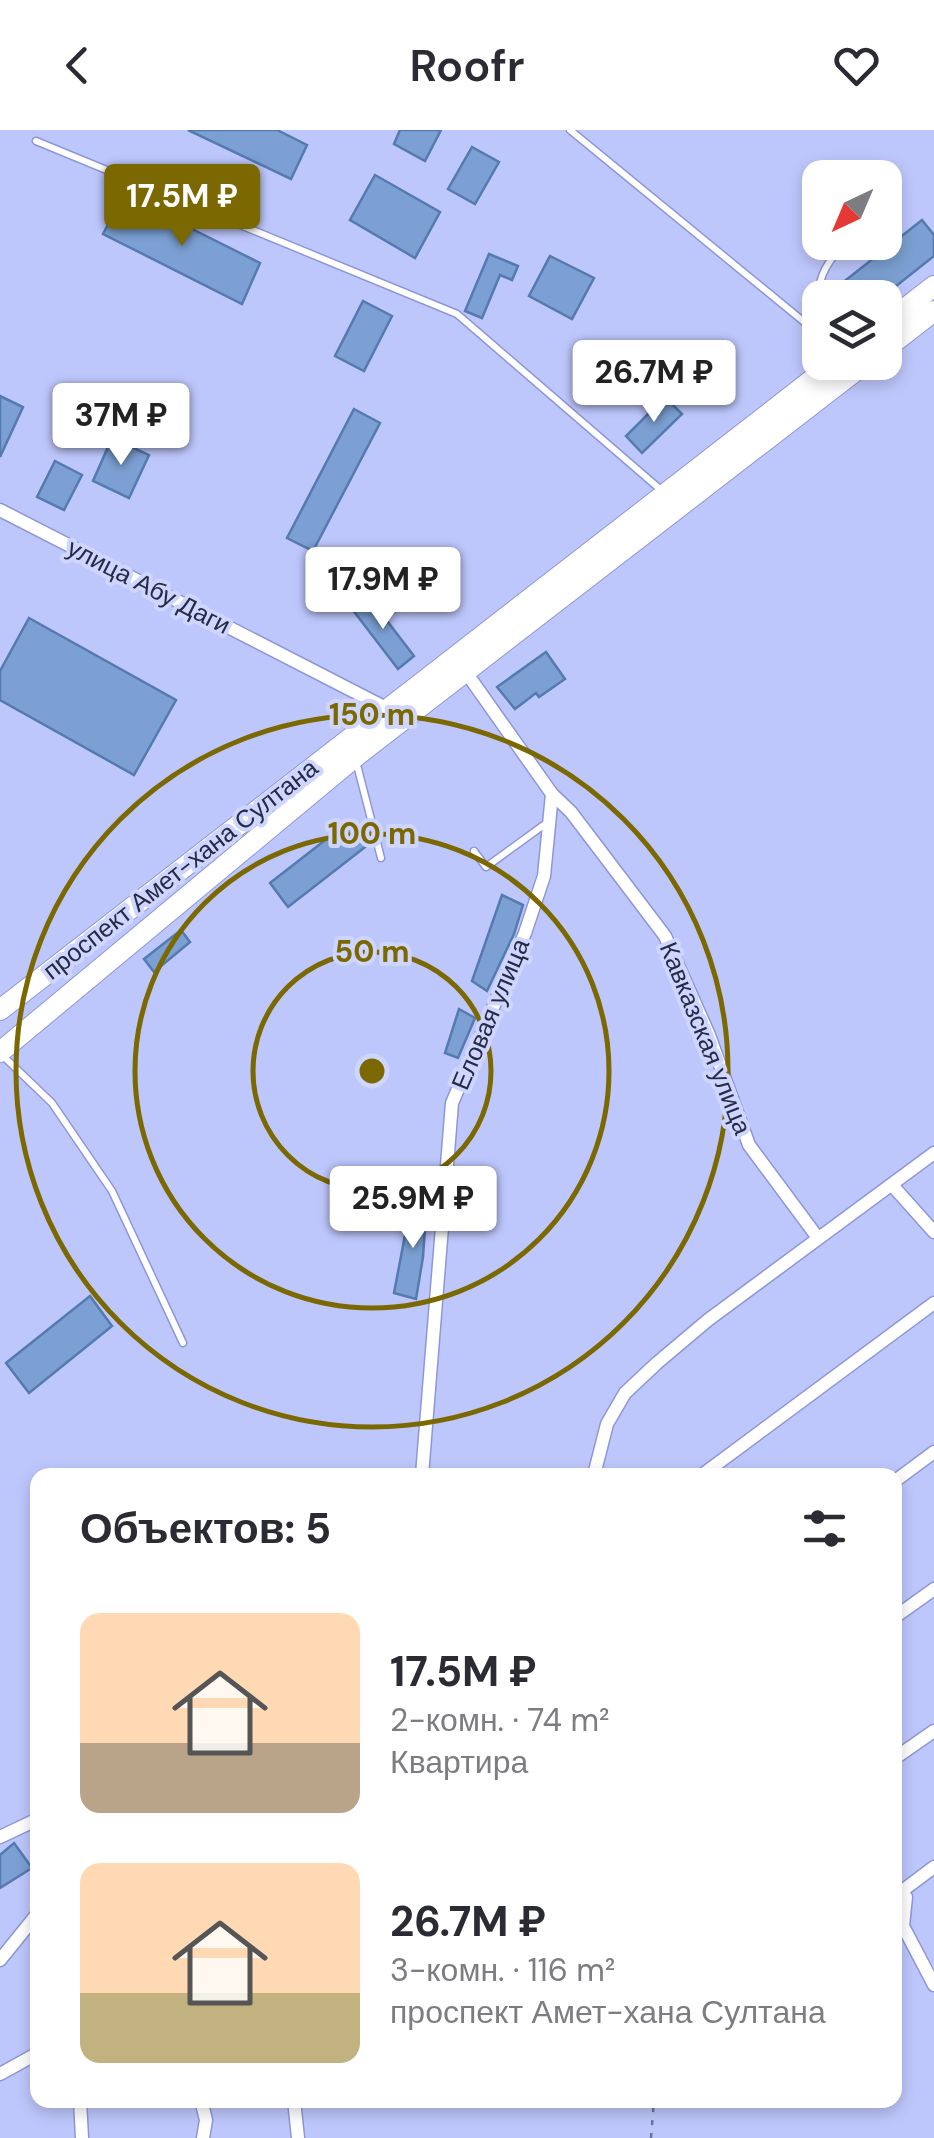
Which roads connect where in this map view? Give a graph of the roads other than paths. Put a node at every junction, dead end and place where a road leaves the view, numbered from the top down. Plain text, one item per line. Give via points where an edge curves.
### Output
1 (570, 130) edge
2 (36, 141) dead end
3 (934, 286) edge
4 (902, 311) edge
5 (934, 312) edge
6 (802, 320) edge
7 (902, 336) edge
8 (831, 380) edge
9 (668, 503) junction
10 (0, 510) edge
11 (460, 664) junction
12 (390, 718) junction
13 (352, 735) junction
14 (355, 757) junction
15 (552, 794) junction
16 (549, 821) junction
17 (474, 850) dead end
18 (380, 858) dead end
19 (0, 1010) edge
20 (0, 1052) edge
21 (934, 1153) edge
22 (892, 1184) junction
23 (934, 1232) edge
24 (818, 1238) junction
25 (934, 1304) edge
26 (182, 1344) dead end
27 (934, 1452) edge
28 (423, 1468) edge
29 (596, 1468) edge
30 (711, 1468) edge
31 (902, 1476) edge
32 (934, 1588) edge
33 (902, 1612) edge
34 (934, 1731) edge
35 (902, 1753) edge
36 (30, 1823) edge
37 (0, 1837) edge
38 (934, 1868) edge
39 (902, 1886) edge
40 (902, 1892) edge
41 (30, 1923) edge
42 (0, 1960) edge
43 (934, 1986) edge
44 (30, 2057) edge
45 (0, 2074) edge
46 (80, 2108) edge
47 (203, 2108) edge
48 (295, 2108) edge
49 (82, 2138) edge
50 (203, 2138) edge
51 (298, 2138) edge

1 - 6 lane
2 - 9 lane via 457,314
3 - 4 main road
5 - 7 main road
8 - 9 main road, проспект Амет-хана Султана
9 - 11 main road, проспект Амет-хана Султана
10 - 12 street, улица Абу Даги
11 - 12 main road, проспект Амет-хана Султана
11 - 15 street, Кавказская улица
12 - 13 main road, проспект Амет-хана Султана
12 - 14 main road
13 - 14 lane
13 - 19 main road, проспект Амет-хана Султана
14 - 18 lane
14 - 20 main road
15 - 16 street, Еловая улица
15 - 24 street, Кавказская улица via 665,936 749,1145
16 - 17 lane via 486,867
16 - 28 street, Еловая улица via 544,876 525,933 452,1103
20 - 26 lane via 52,1104 112,1191
21 - 22 street
22 - 23 street
22 - 24 street
24 - 29 street via 708,1320 625,1394 606,1424
25 - 30 street
27 - 31 street
32 - 33 street
34 - 35 street
36 - 37 street
38 - 39 street
40 - 43 street via 904,1926
41 - 42 street
44 - 45 street
46 - 49 street
47 - 50 street
48 - 51 street

